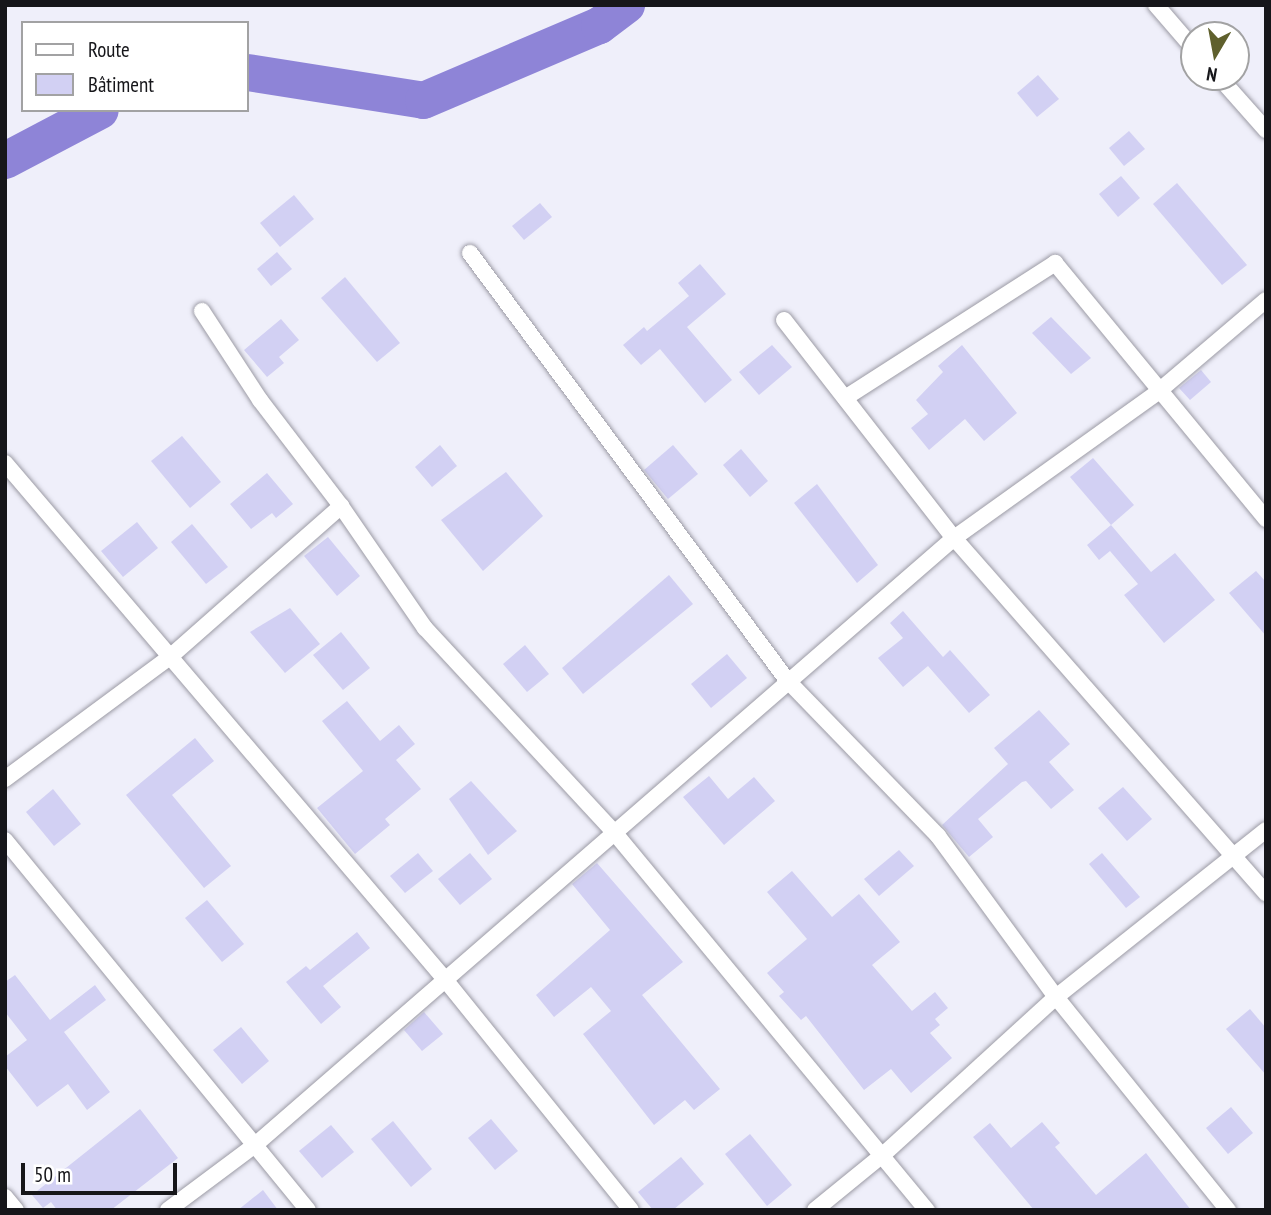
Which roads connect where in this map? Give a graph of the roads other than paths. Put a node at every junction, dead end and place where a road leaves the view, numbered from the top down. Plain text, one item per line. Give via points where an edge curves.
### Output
1 (1156, 5) edge
2 (1180, 33) edge
3 (1231, 91) edge
4 (1266, 131) edge
5 (470, 253) dead end
6 (1266, 300) edge
7 (202, 310) dead end
8 (784, 320) dead end
9 (1159, 391) junction
10 (845, 398) junction
11 (5, 463) edge
12 (341, 506) junction
13 (1266, 519) edge
14 (954, 538) junction
15 (171, 656) junction
16 (787, 680) junction
17 (5, 779) edge
18 (1266, 830) edge
19 (614, 832) junction
20 (5, 840) edge
21 (1235, 855) junction
22 (1266, 893) edge
23 (443, 977) junction
24 (1056, 997) junction
25 (255, 1144) junction
26 (885, 1153) junction
27 (5, 1197) edge
28 (16, 1210) edge
29 (168, 1210) edge
30 (308, 1210) edge
31 (631, 1210) edge
32 (815, 1210) edge
33 (927, 1210) edge
34 (1228, 1210) edge

1 - 2 street
3 - 4 street
5 - 16 street
6 - 9 street
7 - 12 street via 260,400
8 - 10 street
9 - 10 street via 1055,263
9 - 13 street
9 - 14 street
10 - 14 street
11 - 15 street
12 - 15 street
12 - 19 street via 425,628
14 - 16 street
14 - 21 street
15 - 17 street
15 - 23 street
16 - 19 street
16 - 24 street via 939,836
18 - 21 street
19 - 23 street
19 - 26 street
20 - 25 street
21 - 22 street
21 - 24 street
23 - 25 street
23 - 31 street
24 - 26 street
24 - 34 street
25 - 29 street
25 - 30 street
26 - 32 street
26 - 33 street
27 - 28 street

